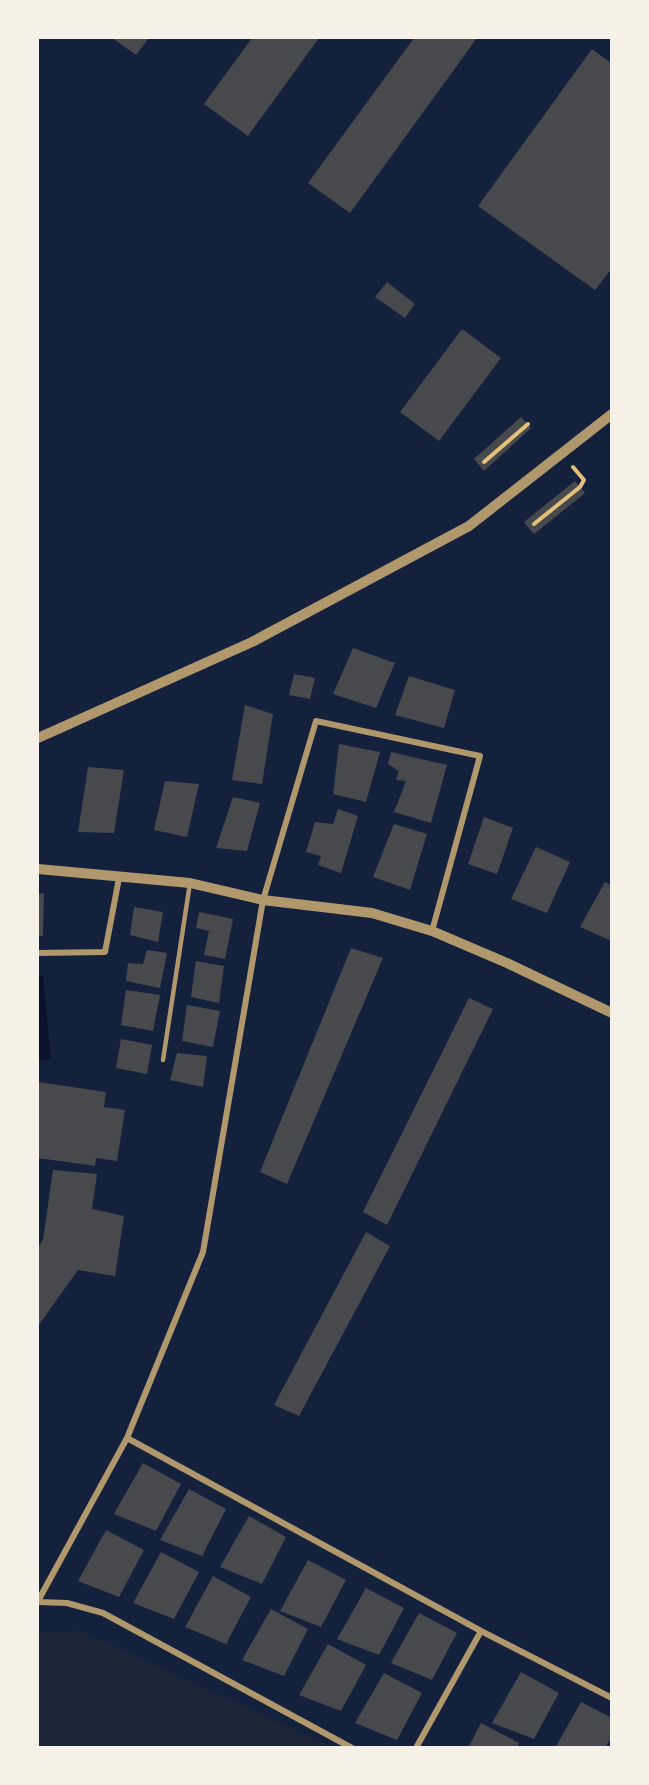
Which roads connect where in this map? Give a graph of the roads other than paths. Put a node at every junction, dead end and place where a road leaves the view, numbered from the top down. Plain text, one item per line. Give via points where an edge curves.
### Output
1 (612, 414) edge
2 (38, 738) edge
3 (38, 869) edge
4 (118, 878) junction
5 (190, 883) junction
6 (263, 900) junction
7 (432, 931) junction
8 (38, 953) edge
9 (612, 1013) edge
10 (163, 1060) dead end
11 (127, 1438) junction
12 (38, 1601) edge
13 (481, 1631) junction
14 (612, 1698) edge
15 (352, 1748) edge
16 (416, 1748) edge

1 - 2 street via 470,526 252,642
3 - 4 street
4 - 5 street
4 - 8 street via 105,952
5 - 6 street
5 - 10 lane
6 - 7 street via 372,913
6 - 7 street via 316,721 480,756
6 - 11 street via 203,1252
7 - 9 street
11 - 12 street
11 - 13 street
12 - 15 street via 67,1603 103,1613
13 - 14 street
13 - 16 street

